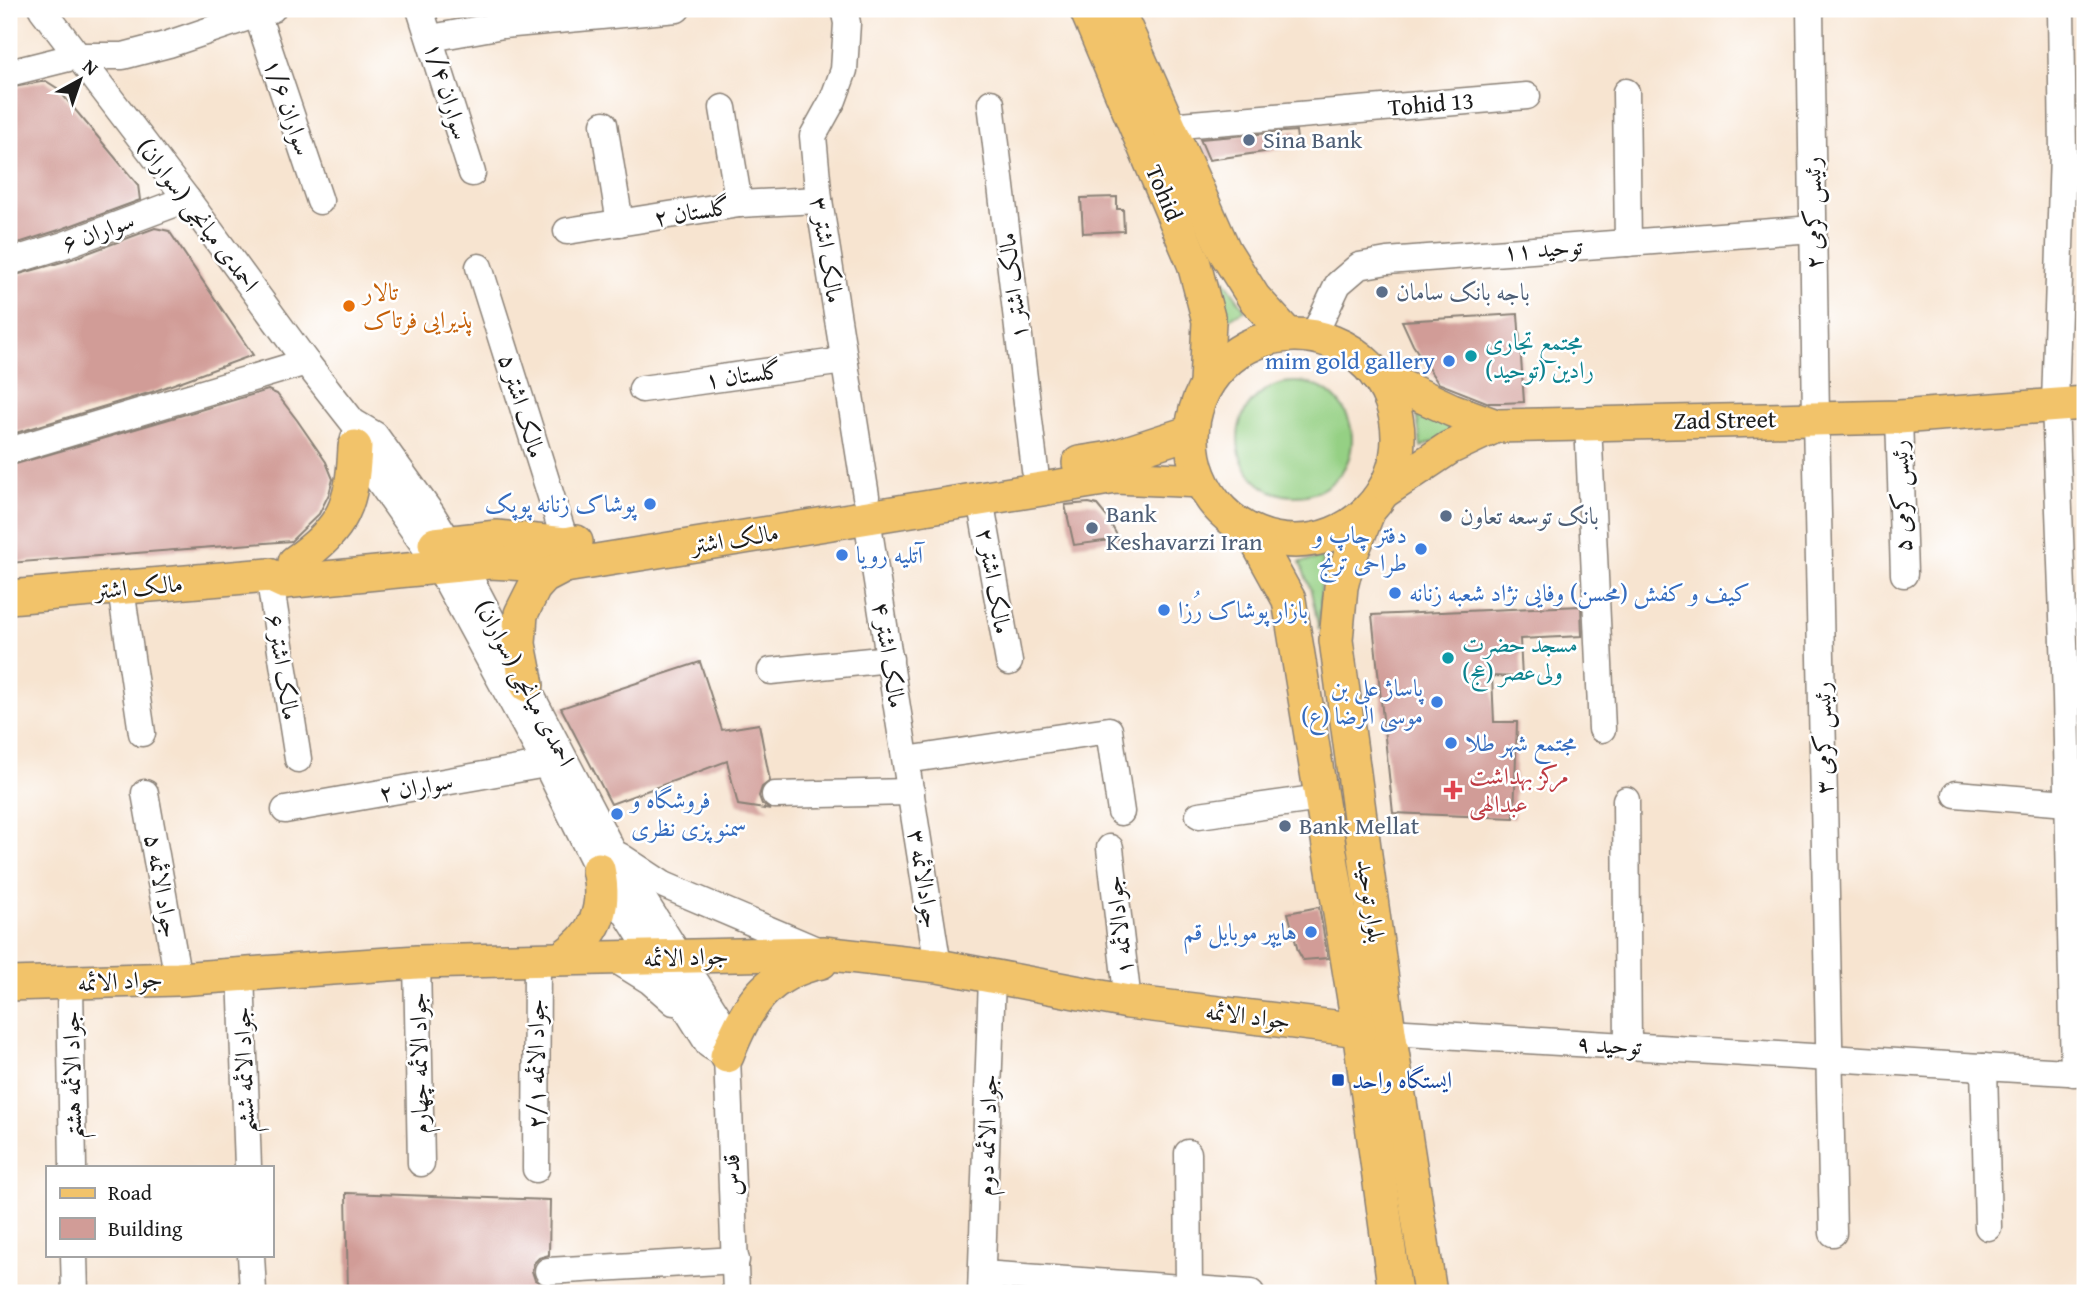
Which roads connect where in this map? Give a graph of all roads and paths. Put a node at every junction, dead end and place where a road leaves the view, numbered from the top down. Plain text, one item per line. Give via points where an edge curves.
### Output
1 (42, 9) edge
2 (421, 9) edge
3 (677, 9) edge
4 (844, 9) edge
5 (1086, 9) edge
6 (1117, 9) edge
7 (1810, 9) edge
8 (2061, 9) edge
9 (264, 11) edge
10 (431, 38) junction
11 (77, 55) junction
12 (9, 73) edge
13 (1626, 92) dead end
14 (1527, 96) dead end
15 (991, 103) dead end
16 (723, 108) dead end
17 (604, 124) dead end
18 (1168, 126) junction
19 (472, 173) dead end
20 (187, 199) junction
21 (819, 200) junction
22 (320, 201) dead end
23 (739, 204) junction
24 (620, 223) junction
25 (1813, 229) junction
26 (567, 232) dead end
27 (1628, 243) junction
28 (9, 262) edge
29 (479, 267) dead end
30 (1301, 336) junction
31 (844, 361) junction
32 (306, 362) junction
33 (1376, 375) junction
34 (1206, 384) junction
35 (642, 389) dead end
36 (2070, 403) edge
37 (1899, 417) junction
38 (1816, 418) junction
39 (1588, 423) junction
40 (1496, 426) junction
41 (1191, 432) junction
42 (354, 434) junction
43 (9, 451) edge
44 (1035, 470) junction
45 (1200, 481) junction
46 (420, 497) junction
47 (980, 499) junction
48 (1376, 502) junction
49 (867, 507) junction
50 (1252, 533) junction
51 (497, 537) junction
52 (444, 554) junction
53 (565, 555) junction
54 (282, 568) junction
55 (383, 571) junction
56 (1904, 574) dead end
57 (121, 589) junction
58 (9, 597) edge
59 (464, 615) junction
60 (890, 659) junction
61 (1009, 662) dead end
62 (771, 671) dead end
63 (527, 685) junction
64 (1602, 729) dead end
65 (142, 733) dead end
66 (298, 759) dead end
67 (906, 760) junction
68 (546, 764) junction
69 (911, 792) junction
70 (145, 793) dead end
71 (1956, 794) dead end
72 (775, 795) dead end
73 (1321, 797) junction
74 (1626, 800) dead end
75 (2067, 803) junction
76 (285, 810) dead end
77 (1121, 812) dead end
78 (1199, 815) dead end
79 (1110, 848) dead end
80 (605, 860) junction
81 (2077, 894) edge
82 (836, 955) junction
83 (549, 958) junction
84 (613, 958) junction
85 (668, 958) junction
86 (417, 962) junction
87 (938, 966) junction
88 (240, 973) junction
89 (992, 978) junction
90 (178, 979) junction
91 (9, 984) edge
92 (70, 984) junction
93 (1128, 1002) junction
94 (695, 1022) junction
95 (1374, 1031) junction
96 (1628, 1046) junction
97 (727, 1056) junction
98 (1829, 1057) junction
99 (1984, 1067) junction
100 (2080, 1073) edge
101 (1188, 1153) dead end
102 (421, 1163) dead end
103 (73, 1166) edge
104 (248, 1166) edge
105 (536, 1169) dead end
106 (1989, 1227) dead end
107 (1833, 1233) dead end
108 (75, 1256) edge
109 (251, 1256) edge
110 (736, 1260) junction
111 (548, 1271) dead end
112 (982, 1284) edge
113 (253, 1291) dead end
114 (1189, 1291) edge
115 (75, 1293) edge
116 (736, 1293) edge
117 (1251, 1293) edge
118 (1395, 1293) edge
119 (1430, 1293) edge

1 - 11 street, احمدی میانجی (سواران)
2 - 10 street, سواران ۱/۴
3 - 10 street via 503,24
4 - 21 street, مالک اشتر ۳ via 844,70 813,136
5 - 34 main road, Tohid via 1194,264 1209,321
6 - 18 main road, Tohid
7 - 25 street, رئیس کرمی ۲
8 - 36 street
9 - 11 street via 123,56
9 - 22 street, سواران ۱/۶
10 - 19 street, سواران ۱/۴
11 - 12 street
11 - 20 street, احمدی میانجی (سواران)
13 - 27 street
14 - 18 street, Tohid 13
15 - 44 street, مالک اشتر ۱
16 - 23 street
17 - 24 street
18 - 30 main road, Tohid via 1224,250 1254,298
20 - 28 street, سواران ۶
20 - 32 street, احمدی میانجی (سواران)
21 - 23 street, گلستان ۲
21 - 31 street, مالک اشتر ۳
23 - 24 street, گلستان ۲
24 - 26 street, گلستان ۲
25 - 27 street, توحید ۱۱
25 - 38 street, رئیس کرمی ۲
27 - 30 street, توحید ۱۱ via 1359,266 1338,284
29 - 53 street, مالک اشتر ۵
30 - 33 main road via 1337,344
30 - 34 main road via 1264,340 1241,350
31 - 35 street, گلستان ۱
31 - 49 street, مالک اشتر ۳
32 - 42 street, احمدی میانجی (سواران)
32 - 43 street
33 - 40 main road
33 - 48 main road via 1389,396 1398,445 1394,469
34 - 41 main road
36 - 37 main road, Zad Street
36 - 75 street
37 - 38 main road, Zad Street
37 - 56 street, رئیس کرمی ۵
38 - 39 main road, Zad Street
38 - 98 street, رئیس کرمی ۳
39 - 40 main road, Zad Street
39 - 64 street
40 - 48 main road, Zad Street via 1448,449
41 - 44 main road, مالک اشتر via 1111,458
41 - 45 main road
42 - 46 street, احمدی میانجی (سواران) via 375,435
42 - 52 street, احمدی میانجی (سواران)
42 - 54 main road via 349,500 341,519 330,533
44 - 49 main road, مالک اشتر
45 - 47 main road, مالک اشتر via 1116,477
45 - 50 main road via 1213,502
46 - 51 street via 461,527
46 - 52 street, احمدی میانجی (سواران)
47 - 49 main road, مالک اشتر
47 - 61 street, مالک اشتر ۲
48 - 50 main road via 1348,527 1313,540 1276,540
48 - 95 main road, بلوار توحید via 1340,587 1336,640
49 - 53 main road, مالک اشتر
49 - 60 street, مالک اشتر ۴
50 - 73 main road, بلوار توحید via 1289,600
51 - 52 main road, مالک اشتر
51 - 53 main road, مالک اشتر
52 - 53 main road, مالک اشتر via 490,562
52 - 54 main road, مالک اشتر
52 - 55 main road, مالک اشتر
52 - 59 street, احمدی میانجی (سواران)
52 - 63 street, احمدی میانجی (سواران)
53 - 63 main road via 534,588 521,614 519,643
54 - 55 main road, مالک اشتر via 284,582
54 - 57 main road, مالک اشتر
54 - 66 street, مالک اشتر ۶
55 - 59 street via 425,585
57 - 58 main road, مالک اشتر
57 - 65 street
59 - 68 street, احمدی میانجی (سواران)
60 - 62 street
60 - 67 street, مالک اشتر ۴
63 - 80 street, احمدی میانجی (سواران)
67 - 69 street, مالک اشتر ۴
67 - 77 street via 1109,730
68 - 76 street, سواران ۲
68 - 80 street, احمدی میانجی (سواران)
69 - 72 street
69 - 87 street, جوادالائمه ۳
70 - 90 street, جواد الائمه ۵
71 - 75 street
73 - 78 street
73 - 95 main road, بلوار توحید
74 - 96 street
75 - 81 street
79 - 93 street, جوادالائمه ۱
80 - 82 street
80 - 83 main road via 601,908 592,929 580,944
80 - 85 street, احمدی میانجی (سواران)
81 - 100 street
82 - 85 main road, جواد الائمه
82 - 87 main road, جواد الائمه
82 - 97 main road via 793,969 774,981 740,1023
83 - 84 main road, جواد الائمه
83 - 86 main road, جواد الائمه
83 - 105 street, جواد الائمه ۲/۱
84 - 85 main road, جواد الائمه
84 - 94 street via 650,981
85 - 94 street
85 - 97 street, قدس via 729,1034
86 - 88 main road, جواد الائمه
86 - 102 street, جواد الائمه چهارم
87 - 89 main road, جواد الائمه
88 - 90 main road, جواد الائمه
88 - 104 street, جواد الائمه ششم
89 - 93 main road, جواد الائمه
89 - 112 street, جواد الائمه دوم
90 - 92 main road, جواد الائمه
91 - 92 main road, جواد الائمه
92 - 103 street, جواد الائمه هشتم
93 - 95 main road, جواد الائمه
94 - 97 street via 709,1045
95 - 96 street, توحید ۹
95 - 118 main road, بلوار توحید
95 - 119 main road, بلوار توحید
96 - 98 street, توحید ۹
97 - 110 street, قدس
98 - 99 street, توحید ۹
98 - 107 street, رئیس کرمی ۳
99 - 100 street, توحید ۹
99 - 106 street
101 - 114 street
108 - 115 street
109 - 113 street
110 - 111 street
110 - 116 street, قدس
112 - 114 street
114 - 117 street

